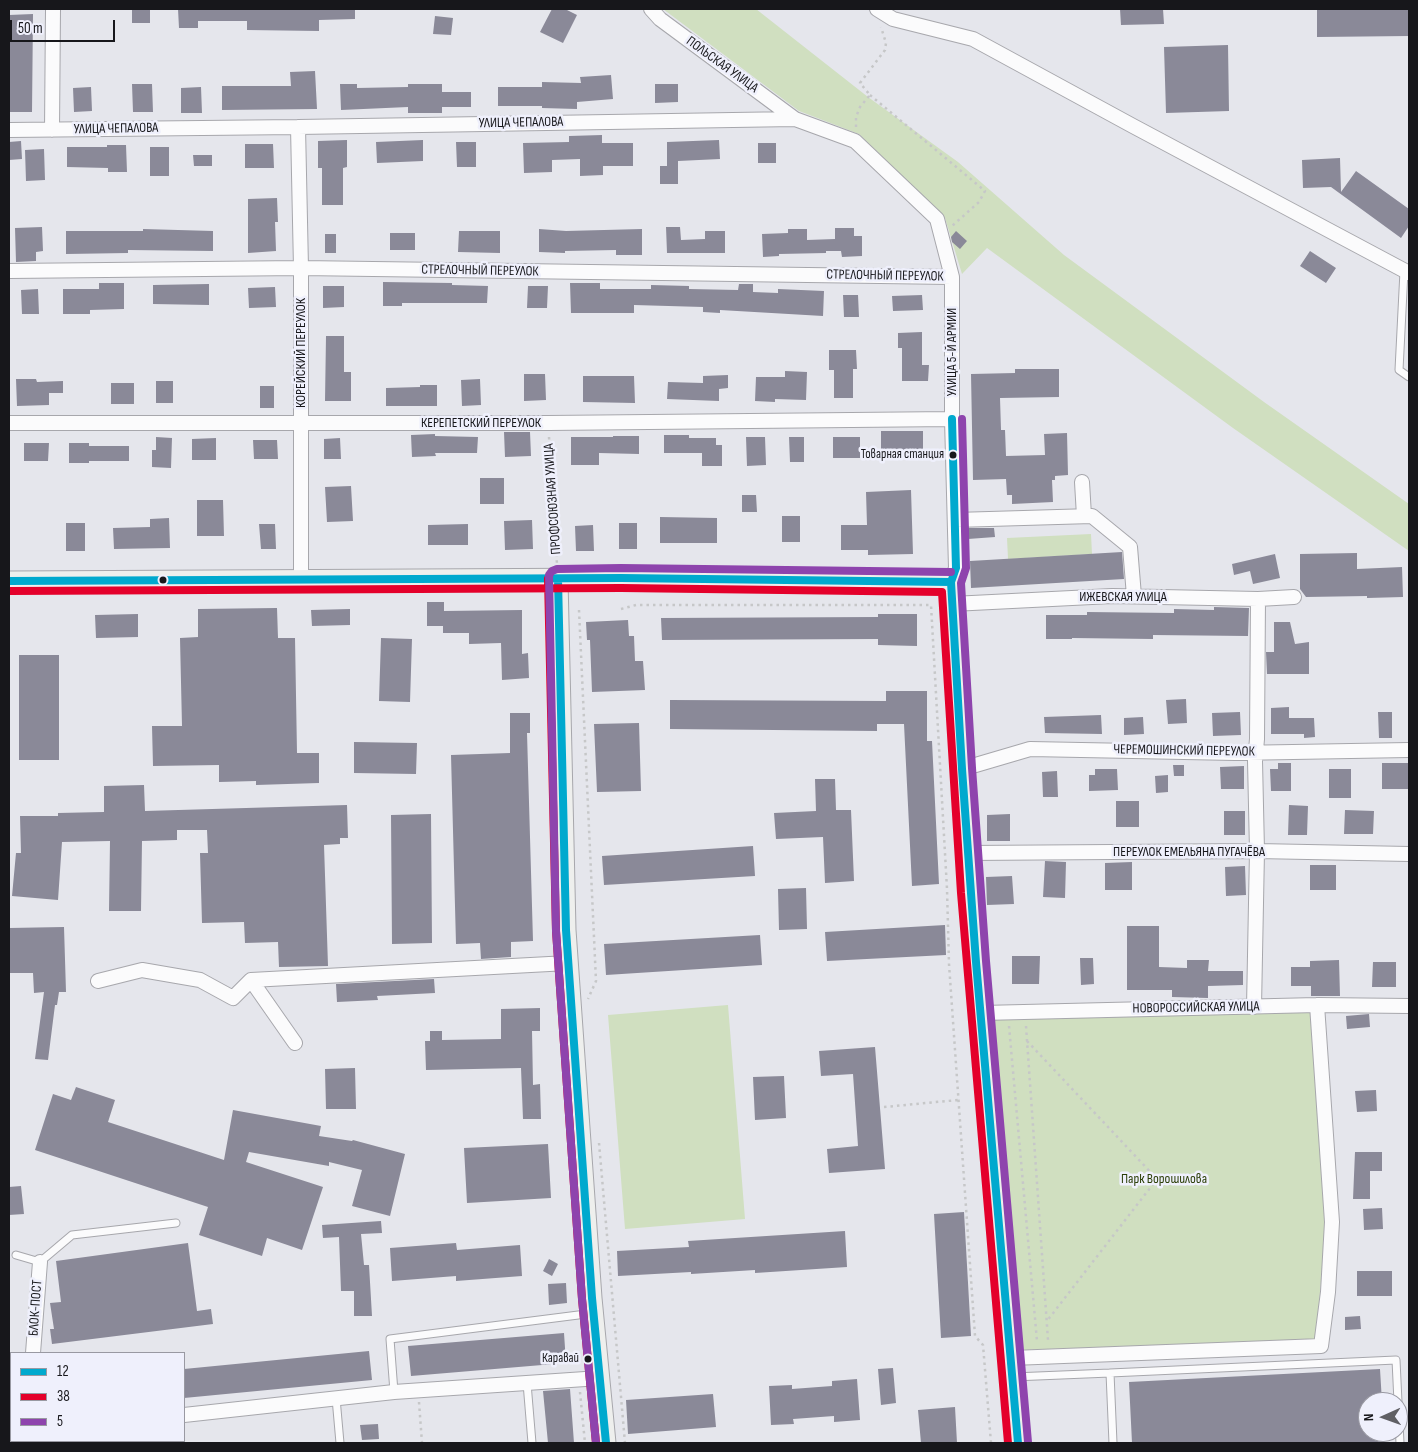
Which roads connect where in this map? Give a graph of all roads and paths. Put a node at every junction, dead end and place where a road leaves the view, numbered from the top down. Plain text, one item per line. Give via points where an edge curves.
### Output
1 (53, 9) edge
2 (650, 9) edge
3 (877, 9) edge
4 (880, 26) dead end
5 (870, 96) junction
6 (795, 119) junction
7 (298, 127) junction
8 (9, 130) edge
9 (52, 130) junction
10 (855, 141) junction
11 (942, 236) junction
12 (301, 268) junction
13 (9, 272) edge
14 (1407, 272) edge
15 (952, 277) junction
16 (1409, 377) edge
17 (952, 419) junction
18 (9, 423) edge
19 (300, 423) junction
20 (548, 423) junction
21 (1082, 482) dead end
22 (1084, 516) junction
23 (955, 520) junction
24 (301, 578) junction
25 (558, 579) junction
26 (9, 581) edge
27 (951, 582) junction
28 (1134, 596) junction
29 (1294, 597) dead end
30 (1258, 599) junction
31 (952, 604) junction
32 (622, 609) dead end
33 (580, 610) dead end
34 (1409, 750) edge
35 (1256, 752) junction
36 (962, 769) junction
37 (1257, 851) junction
38 (968, 853) junction
39 (1409, 854) edge
40 (568, 963) junction
41 (251, 980) junction
42 (98, 981) dead end
43 (587, 1001) dead end
44 (1318, 1005) junction
45 (1409, 1006) edge
46 (1254, 1007) junction
47 (982, 1013) junction
48 (1009, 1024) dead end
49 (1026, 1026) dead end
50 (1027, 1040) junction
51 (295, 1043) dead end
52 (958, 1100) junction
53 (884, 1107) dead end
54 (598, 1139) dead end
55 (176, 1223) dead end
56 (16, 1255) dead end
57 (40, 1262) junction
58 (594, 1313) junction
59 (1047, 1321) junction
60 (1048, 1340) dead end
61 (1037, 1341) dead end
62 (32, 1352) edge
63 (1012, 1358) junction
64 (1110, 1373) junction
65 (1013, 1377) junction
66 (600, 1378) junction
67 (579, 1379) junction
68 (527, 1383) junction
69 (418, 1390) junction
70 (394, 1392) junction
71 (1397, 1392) edge
72 (336, 1398) junction
73 (185, 1415) edge
74 (340, 1443) edge
75 (422, 1443) edge
76 (532, 1443) edge
77 (585, 1443) edge
78 (606, 1443) edge
79 (625, 1443) edge
80 (991, 1443) edge
81 (1018, 1443) edge
82 (1113, 1443) edge

1 - 9 street
2 - 6 street, ПОЛЬСКАЯ УЛИЦА
3 - 14 street via 893,19 973,39
4 - 5 path via 885,50 860,83
5 - 10 path via 856,117
5 - 11 path via 985,191 979,202
6 - 7 street, УЛИЦА ЧЕПАЛОВА
6 - 10 street, УЛИЦА ЧЕПАЛОВА
7 - 9 street, УЛИЦА ЧЕПАЛОВА
7 - 12 street, КОРЕЙСКИЙ ПЕРЕУЛОК
8 - 9 street, УЛИЦА ЧЕПАЛОВА
10 - 11 street, УЛИЦА ЧЕПАЛОВА via 937,219
11 - 15 street, УЛИЦА ЧЕПАЛОВА
12 - 13 street, СТРЕЛОЧНЫЙ ПЕРЕУЛОК
12 - 15 street, СТРЕЛОЧНЫЙ ПЕРЕУЛОК
12 - 19 street, КОРЕЙСКИЙ ПЕРЕУЛОК
14 - 16 lane via 1399,370
15 - 17 street, УЛИЦА 5-Й АРМИИ
17 - 20 street, КЕРЕПЕТСКИЙ ПЕРЕУЛОК
17 - 23 street, УЛИЦА 5-Й АРМИИ
18 - 19 street, КЕРЕПЕТСКИЙ ПЕРЕУЛОК
19 - 20 street, КЕРЕПЕТСКИЙ ПЕРЕУЛОК
19 - 24 street, КОРЕЙСКИЙ ПЕРЕУЛОК
20 - 25 path, ПРОФСОЮЗНАЯ УЛИЦА
21 - 22 street
22 - 23 street
22 - 28 street via 1092,516 1130,547
23 - 27 street, УЛИЦА 5-Й АРМИИ via 956,568
24 - 25 main road
24 - 26 main road
25 - 27 main road
25 - 40 main road
27 - 31 main road, УЛИЦА 5-Й АРМИИ
28 - 30 street, ИЖЕВСКАЯ УЛИЦА
28 - 31 street, ИЖЕВСКАЯ УЛИЦА
29 - 30 street, ИЖЕВСКАЯ УЛИЦА
30 - 35 street
31 - 36 main road, УЛИЦА 5-Й АРМИИ
32 - 52 path via 636,605 930,605
33 - 43 path via 596,982
34 - 35 street, ЧЕРЕМОШИНСКИЙ ПЕРЕУЛОК
35 - 36 street, ЧЕРЕМОШИНСКИЙ ПЕРЕУЛОК via 1030,749
35 - 37 street
36 - 38 main road, УЛИЦА 5-Й АРМИИ
37 - 38 street, ПЕРЕУЛОК ЕМЕЛЬЯНА ПУГАЧЁВА
37 - 39 street, ПЕРЕУЛОК ЕМЕЛЬЯНА ПУГАЧЁВА
37 - 46 street
38 - 47 main road, УЛИЦА 5-Й АРМИИ
40 - 41 street
40 - 58 main road
41 - 42 street via 233,998 200,980 142,970
41 - 51 street
44 - 45 street, НОВОРОССИЙСКАЯ УЛИЦА
44 - 46 street, НОВОРОССИЙСКАЯ УЛИЦА
44 - 63 street via 1332,1222 1321,1346
46 - 47 street, НОВОРОССИЙСКАЯ УЛИЦА
47 - 63 main road, УЛИЦА 5-Й АРМИИ
48 - 61 path
49 - 50 path
50 - 59 path
50 - 59 path via 1157,1179
52 - 53 path
52 - 80 path via 975,1336 983,1345
54 - 79 path
55 - 57 lane via 72,1235
56 - 57 lane
57 - 62 street, БЛОК-ПОСТ
58 - 66 main road
58 - 70 lane via 390,1339
59 - 60 path
63 - 65 main road, УЛИЦА 5-Й АРМИИ
64 - 65 lane
64 - 71 lane via 1396,1360
64 - 82 lane
65 - 81 main road, УЛИЦА 5-Й АРМИИ
66 - 67 street
66 - 78 main road
67 - 68 street
67 - 77 path
68 - 69 street
68 - 76 lane
69 - 70 street
69 - 75 path
70 - 72 street
72 - 73 street
72 - 74 lane

